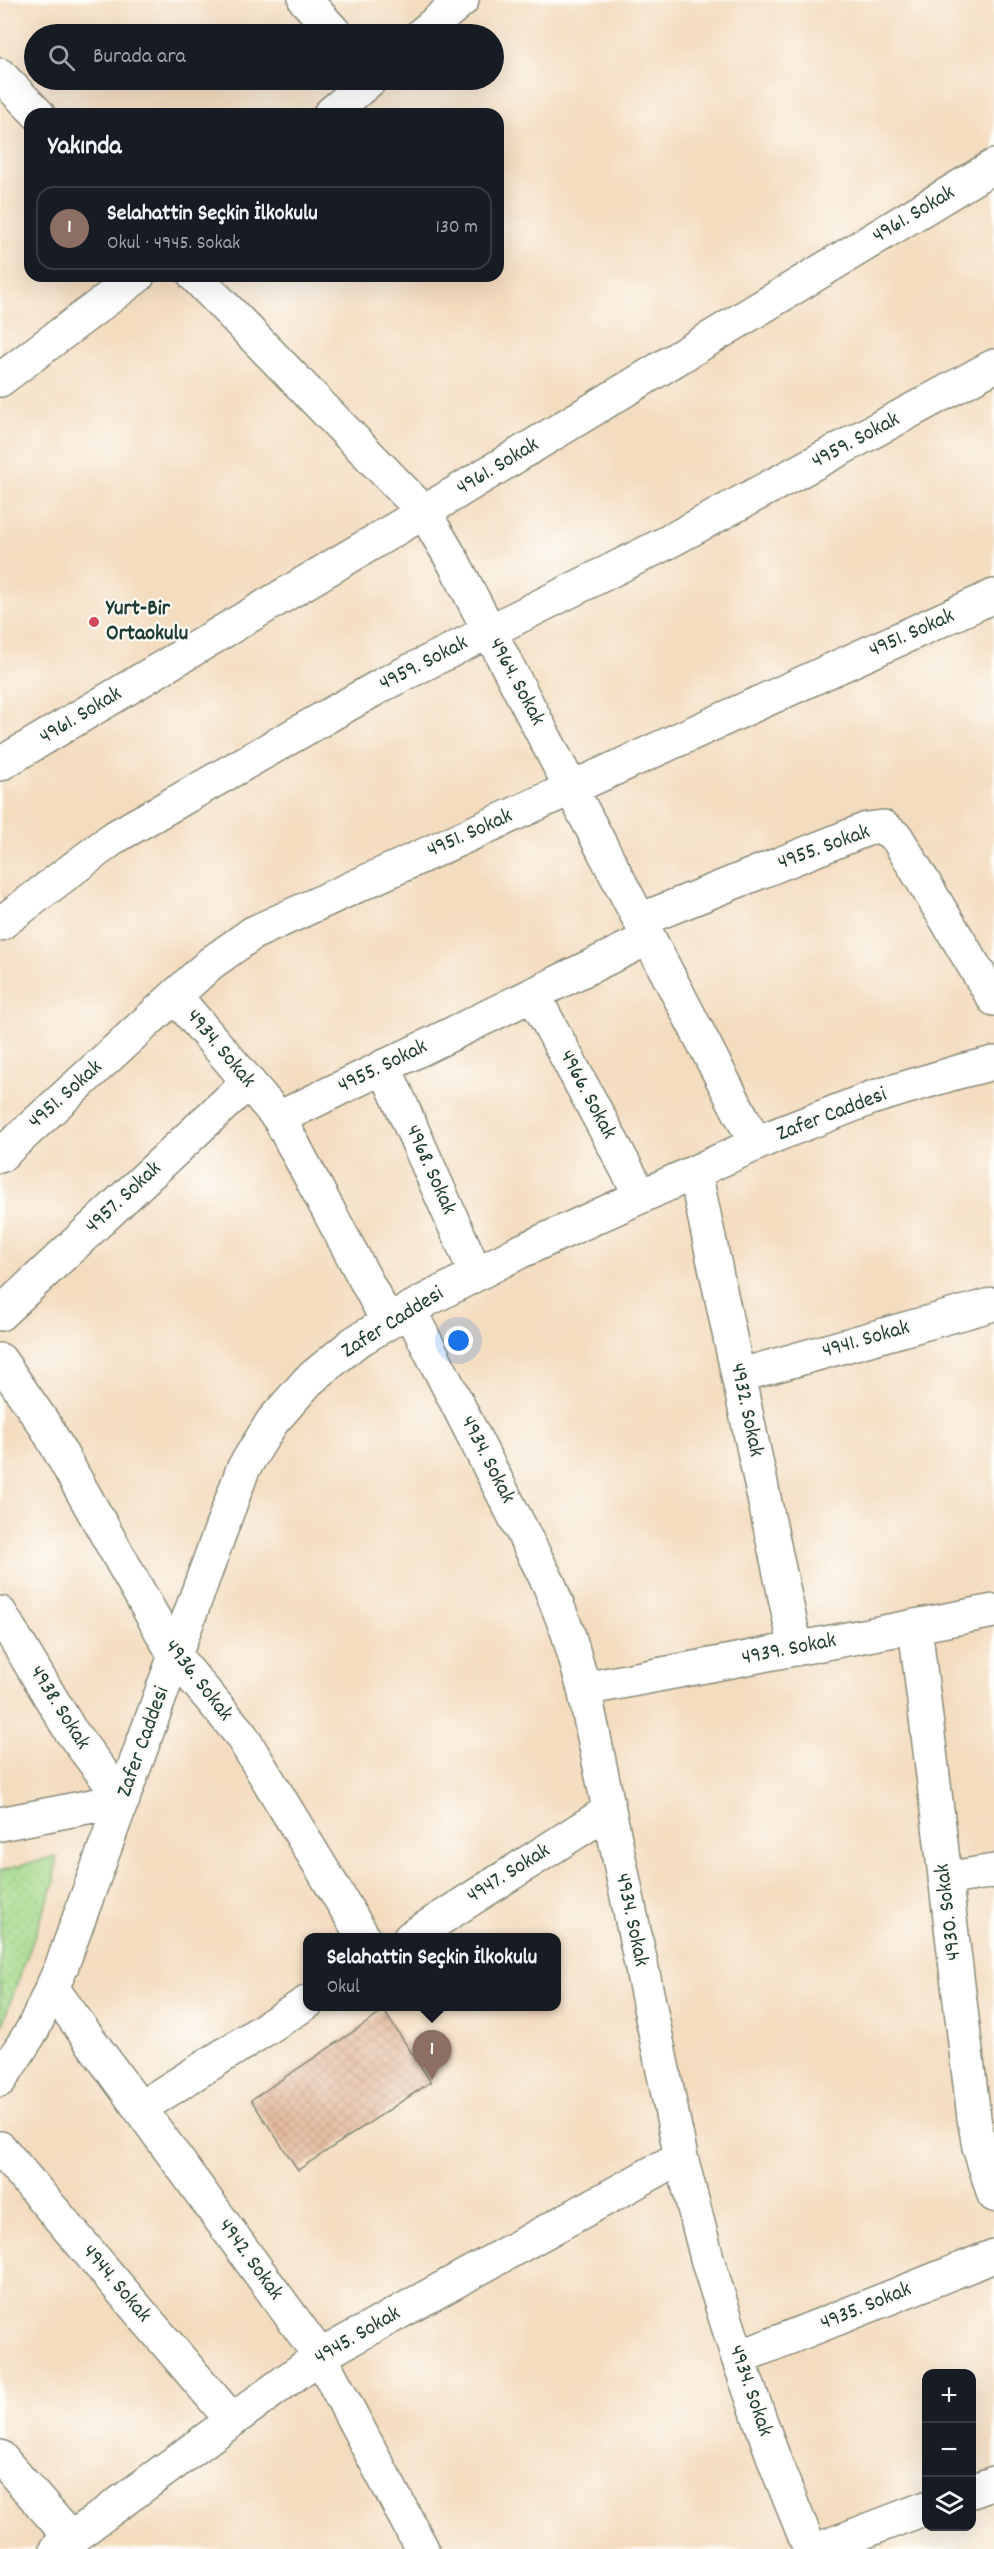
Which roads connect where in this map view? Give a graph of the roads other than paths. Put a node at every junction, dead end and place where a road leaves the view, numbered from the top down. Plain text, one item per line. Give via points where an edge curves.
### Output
1 (305, 0) edge
2 (462, 0) edge
3 (327, 24) edge
4 (434, 24) edge
5 (0, 75) edge
6 (358, 90) edge
7 (32, 108) edge
8 (337, 108) edge
9 (994, 166) edge
10 (130, 282) edge
11 (201, 282) edge
12 (994, 366) edge
13 (0, 380) edge
14 (424, 512) junction
15 (994, 597) edge
16 (489, 631) junction
17 (0, 764) edge
18 (571, 788) junction
19 (0, 924) edge
20 (644, 929) junction
21 (533, 994) junction
22 (175, 996) junction
23 (994, 999) edge
24 (994, 1064) edge
25 (384, 1066) junction
26 (248, 1082) junction
27 (279, 1118) junction
28 (756, 1144) junction
29 (0, 1156) edge
30 (695, 1172) junction
31 (641, 1197) junction
32 (476, 1274) junction
33 (994, 1304) edge
34 (0, 1314) edge
35 (399, 1316) junction
36 (0, 1360) edge
37 (738, 1376) junction
38 (994, 1611) edge
39 (0, 1613) edge
40 (915, 1626) junction
41 (796, 1649) junction
42 (175, 1656) junction
43 (584, 1689) junction
44 (123, 1800) junction
45 (609, 1811) junction
46 (0, 1824) edge
47 (994, 1871) edge
48 (945, 1879) junction
49 (360, 1933) edge
50 (418, 1933) edge
51 (52, 1988) junction
52 (303, 2005) edge
53 (0, 2080) edge
54 (140, 2108) junction
55 (0, 2148) edge
56 (681, 2157) junction
57 (994, 2195) edge
58 (994, 2256) edge
59 (320, 2356) junction
60 (738, 2358) junction
61 (232, 2420) junction
62 (0, 2457) edge
63 (994, 2483) edge
64 (976, 2490) edge
65 (922, 2510) edge
66 (64, 2543) edge
67 (422, 2549) edge
68 (810, 2549) edge
69 (819, 2549) edge

1 - 3 street
2 - 4 street
5 - 7 street
6 - 8 street
9 - 14 street, 4961. Sokak
10 - 13 street
11 - 14 street, 4964. Sokak
12 - 16 street, 4959. Sokak via 666,543
14 - 16 street, 4964. Sokak
14 - 17 street, 4961. Sokak
15 - 18 street, 4951. Sokak
16 - 18 street, 4964. Sokak
16 - 19 street, 4959. Sokak via 382,685 114,837
18 - 20 street, 4964. Sokak
18 - 22 street, 4951. Sokak via 253,933
20 - 21 street, 4955. Sokak
20 - 23 street, 4955. Sokak via 867,829 883,827 897,838
20 - 28 street, 4964. Sokak
21 - 25 street, 4955. Sokak
21 - 31 street, 4966. Sokak
22 - 26 street, 4934. Sokak
22 - 29 street, 4951. Sokak
24 - 28 street, Zafer Caddesi via 871,1098
25 - 27 street, 4955. Sokak
25 - 32 street, 4968. Sokak
26 - 27 street, 4934. Sokak
26 - 34 street, 4957. Sokak
27 - 35 street, 4934. Sokak
28 - 30 street, Zafer Caddesi
30 - 31 street, Zafer Caddesi
30 - 37 street, 4932. Sokak
31 - 32 street, Zafer Caddesi
32 - 35 street, Zafer Caddesi
33 - 37 street, 4941. Sokak
35 - 42 street, Zafer Caddesi via 354,1343 308,1381 272,1422 243,1469
35 - 43 street, 4934. Sokak via 549,1584
36 - 42 street, 4936. Sokak via 46,1427
37 - 41 street, 4932. Sokak
38 - 40 street, 4939. Sokak
39 - 44 street, 4938. Sokak via 70,1730
40 - 41 street, 4939. Sokak
40 - 48 street, 4930. Sokak
41 - 43 street, 4939. Sokak
42 - 44 street, Zafer Caddesi
42 - 49 street, 4936. Sokak via 241,1735
43 - 45 street, 4934. Sokak
44 - 46 street
44 - 51 street, Zafer Caddesi
45 - 50 street, 4947. Sokak
45 - 56 street, 4934. Sokak
47 - 48 street
48 - 57 street, 4930. Sokak via 974,2118
51 - 53 street, Zafer Caddesi via 33,2030
51 - 54 street, 4942. Sokak
52 - 54 street
54 - 59 street, 4942. Sokak
55 - 61 street, 4944. Sokak
56 - 59 street, 4945. Sokak
56 - 60 street, 4934. Sokak
58 - 60 street, 4935. Sokak
59 - 61 street, 4945. Sokak
59 - 67 street, 4942. Sokak
60 - 68 street, 4934. Sokak
61 - 66 street, 4945. Sokak
62 - 66 street
63 - 64 street
65 - 69 street

